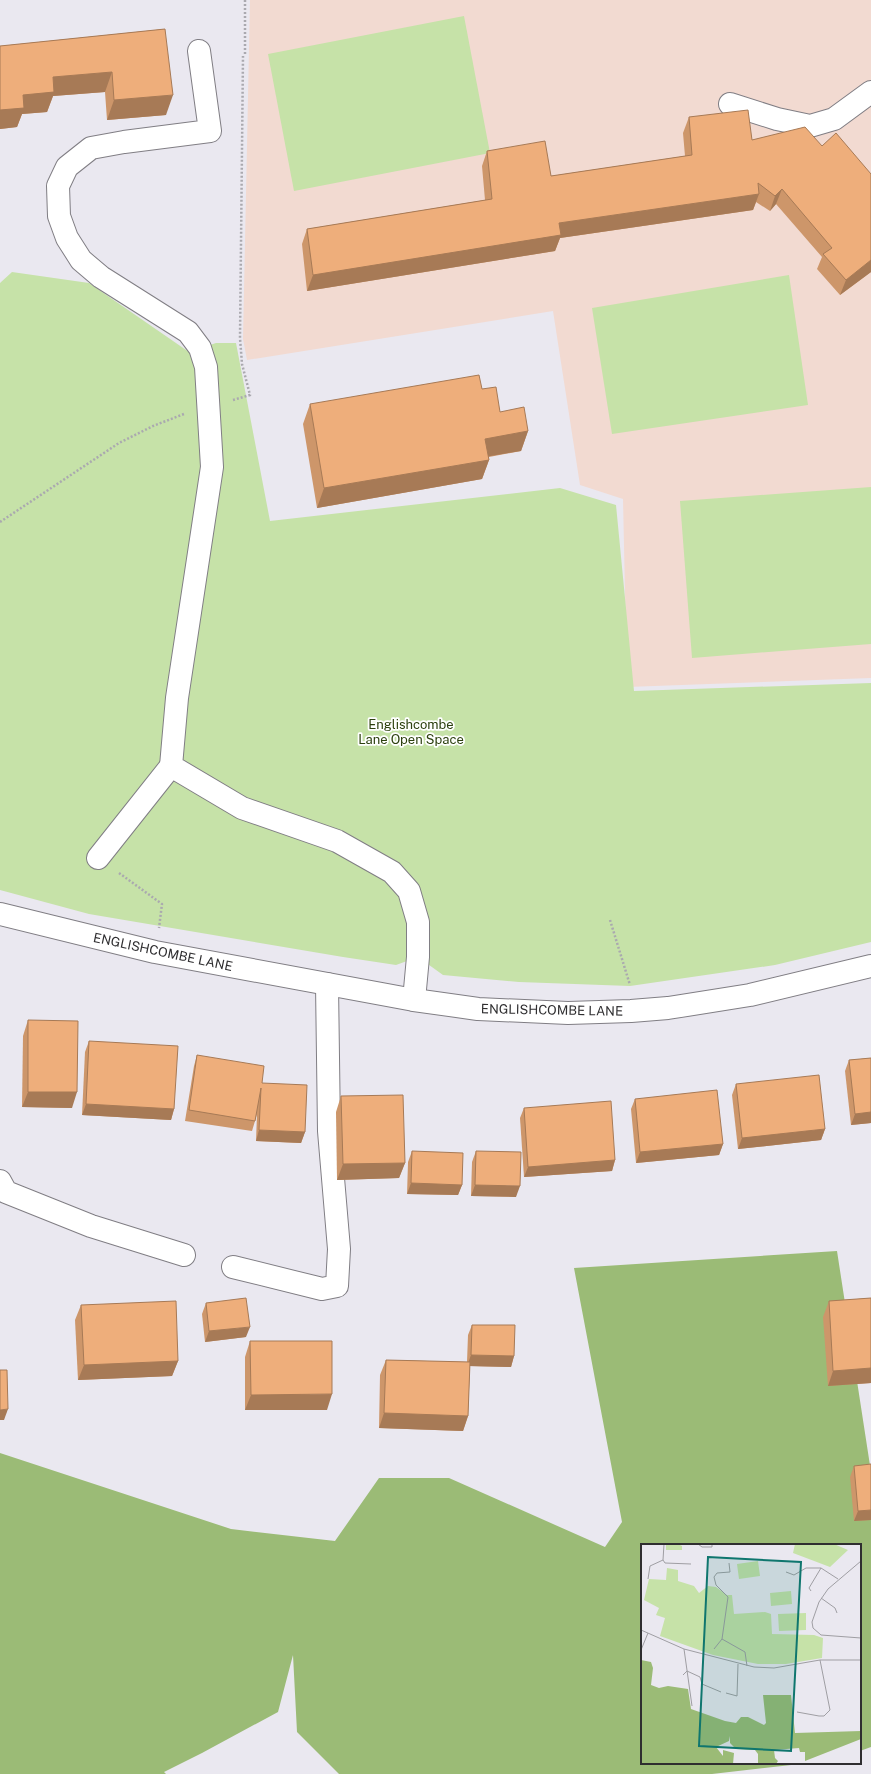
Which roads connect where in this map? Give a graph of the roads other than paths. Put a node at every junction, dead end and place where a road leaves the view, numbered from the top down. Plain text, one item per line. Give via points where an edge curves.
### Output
1 (199, 51) dead end
2 (871, 92) edge
3 (730, 104) dead end
4 (171, 766) junction
5 (98, 858) road end
6 (0, 914) edge
7 (871, 966) edge
8 (327, 984) junction
9 (414, 1000) junction
10 (0, 1181) edge
11 (184, 1255) dead end
12 (233, 1267) dead end

1 - 4 street via 210,132 91,148 68,167 58,186 59,216 81,260 100,277 188,332 200,348 206,367 212,467 177,698
2 - 3 street via 834,119 810,126 777,119
4 - 5 street
4 - 9 street via 242,808 337,841 392,872 409,890 418,922
6 - 8 street, ENGLISHCOMBE LANE via 155,952
7 - 9 street, ENGLISHCOMBE LANE via 750,995 631,1012 568,1013 478,1009
8 - 9 street, ENGLISHCOMBE LANE
8 - 12 street via 328,1131 339,1249 337,1286 322,1289
10 - 11 street via 6,1192 90,1226

